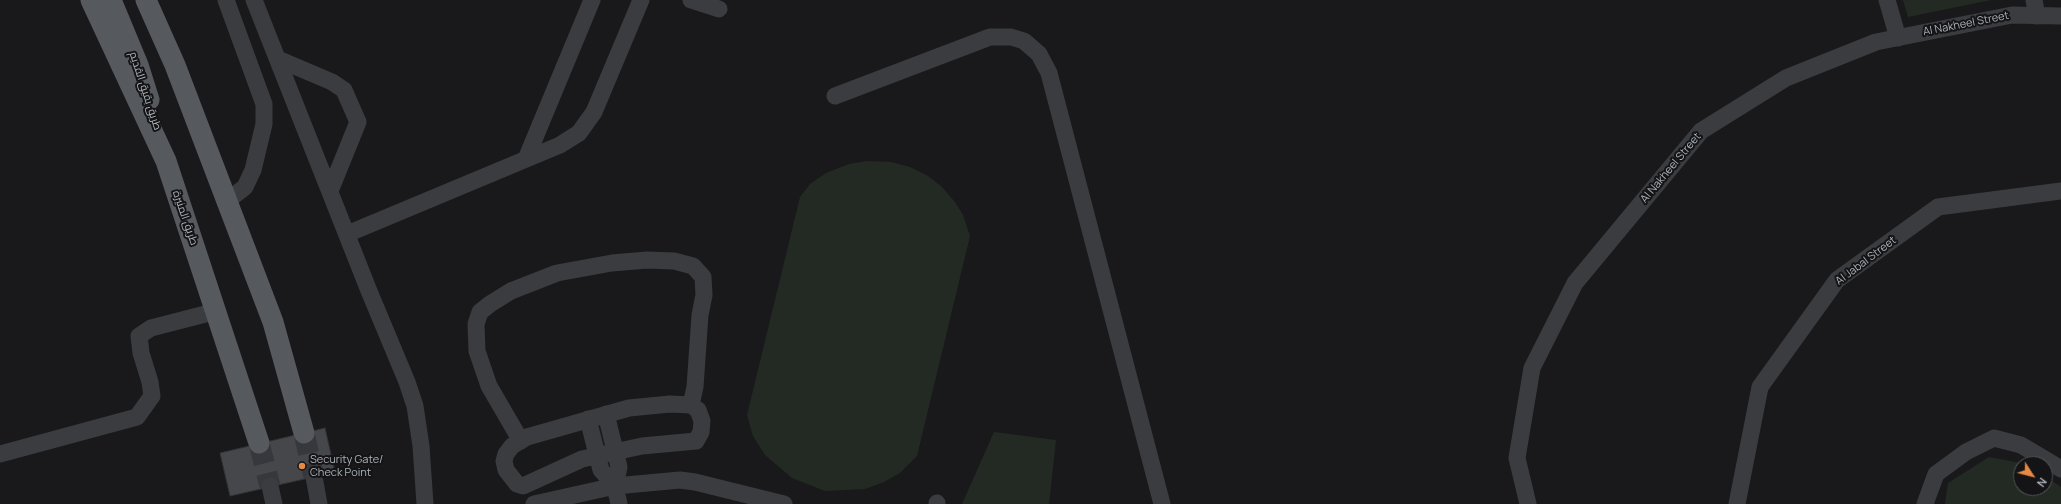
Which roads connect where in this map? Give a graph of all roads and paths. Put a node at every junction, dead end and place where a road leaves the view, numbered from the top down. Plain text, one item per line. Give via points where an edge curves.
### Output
1 (91, 0) edge
2 (111, 0) edge
3 (146, 0) edge
4 (226, 0) edge
5 (254, 0) edge
6 (592, 0) edge
7 (640, 0) edge
8 (691, 0) edge
9 (1888, 0) edge
10 (2036, 8) edge
11 (719, 9) dead end
12 (2061, 16) edge
13 (1898, 38) junction
14 (278, 59) junction
15 (835, 96) dead end
16 (526, 159) junction
17 (166, 161) junction
18 (330, 191) junction
19 (2061, 191) edge
20 (227, 201) junction
21 (347, 234) junction
22 (217, 311) junction
23 (691, 405) junction
24 (606, 414) junction
25 (588, 419) junction
26 (304, 433) tunnel mouth
27 (521, 441) junction
28 (259, 444) tunnel mouth
29 (615, 452) junction
30 (0, 454) edge
31 (598, 456) junction
32 (2061, 469) edge
33 (314, 476) tunnel mouth
34 (270, 486) tunnel mouth
35 (615, 486) junction
36 (274, 504) edge
37 (319, 504) edge
38 (425, 504) edge
39 (534, 504) edge
40 (620, 504) edge
41 (784, 504) edge
42 (1162, 504) edge
43 (1528, 504) edge
44 (1737, 504) edge
45 (1925, 504) edge

1 - 17 main road, طريق المنيرة
2 - 17 main road, طريق بقيق القديم via 138,64
3 - 20 main road via 175,65
4 - 20 street via 262,97 264,124 253,170 245,187
5 - 14 street
6 - 16 street
7 - 16 street via 594,112 587,123 579,133 560,145
8 - 11 street
9 - 13 street
10 - 12 street, Al Nakheel Street
10 - 13 street, Al Nakheel Street
13 - 43 street, Al Nakheel Street via 1876,42 1786,78 1701,131 1575,283 1532,368 1517,458
14 - 18 street
14 - 18 street via 332,82 344,90 358,122
15 - 42 street via 990,37 1011,37 1024,41 1040,54 1049,73
16 - 21 street
17 - 22 main road, طريق المنيرة
18 - 21 street
19 - 44 street, Al Jabal Street via 1938,207 1837,280 1760,387
20 - 26 main road via 273,322
21 - 38 street via 415,406
22 - 28 main road, طريق المنيرة
22 - 30 street via 151,328 139,336 152,396 137,417
23 - 24 street via 670,404 629,408
23 - 27 street via 696,387 700,315 704,295 703,277 693,266 674,261 647,260 612,263 558,273 511,291 490,304 480,312 476,324 477,351 489,386
23 - 29 street via 698,410 702,421 701,432 696,441 642,446
24 - 25 street
24 - 29 street
25 - 27 street
25 - 31 street
27 - 31 street via 509,450 504,461 511,478 523,486 582,459
29 - 31 street
29 - 35 street via 619,467
31 - 35 street via 601,470
32 - 45 street via 2020,445 1994,438 1966,452 1936,474
33 - 37 street
34 - 36 street
35 - 39 street
35 - 40 street
35 - 41 street via 680,480

